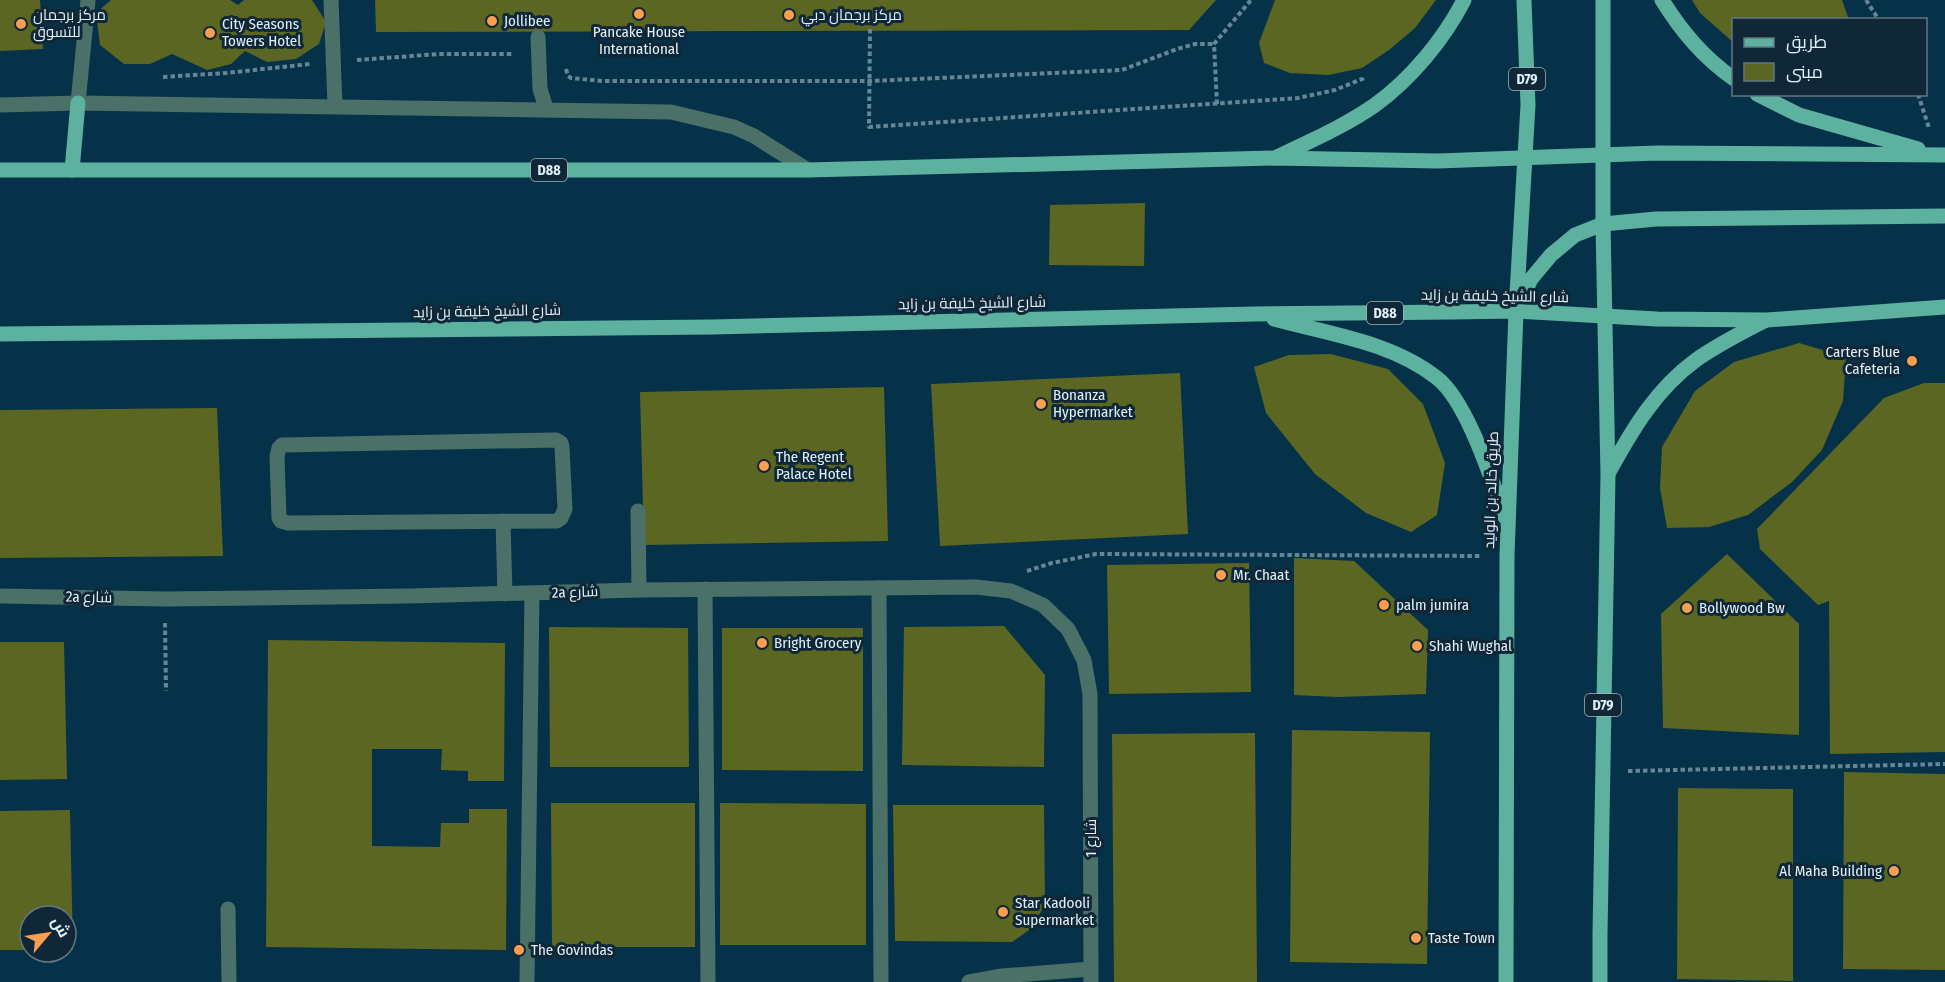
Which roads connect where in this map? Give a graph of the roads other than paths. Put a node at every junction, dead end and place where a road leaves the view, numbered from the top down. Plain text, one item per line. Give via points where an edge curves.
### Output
1 (88, 0) edge
2 (331, 0) edge
3 (1464, 0) edge
4 (1524, 0) edge
5 (1603, 0) edge
6 (1662, 0) edge
7 (538, 37) dead end
8 (1732, 78) edge
9 (1760, 96) edge
10 (78, 103) junction
11 (0, 105) edge
12 (335, 105) junction
13 (546, 108) junction
14 (1604, 155) junction
15 (1941, 155) edge
16 (1275, 158) junction
17 (1525, 158) junction
18 (0, 170) edge
19 (72, 170) junction
20 (808, 170) junction
21 (1945, 216) edge
22 (1603, 224) junction
23 (1945, 307) edge
24 (1516, 311) junction
25 (1254, 314) junction
26 (1605, 317) junction
27 (1767, 320) junction
28 (0, 334) edge
29 (1608, 475) junction
30 (638, 511) dead end
31 (503, 521) junction
32 (1508, 525) junction
33 (879, 588) junction
34 (705, 589) junction
35 (639, 590) junction
36 (532, 593) junction
37 (505, 594) junction
38 (0, 596) edge
39 (1090, 694) joint
40 (228, 909) dead end
41 (1091, 976) edge
42 (229, 982) edge
43 (527, 982) edge
44 (708, 982) edge
45 (880, 982) edge
46 (969, 982) edge
47 (1506, 982) edge
48 (1600, 982) edge

1 - 10 street
2 - 12 street
3 - 16 main road via 1434,46 1375,105
4 - 17 main road, طريق خالد بن الوليد / D79 via 1528,105
5 - 14 main road, D79
6 - 8 main road via 1710,62
7 - 13 street via 540,89
9 - 15 main road via 1799,115
10 - 11 street
10 - 12 street
10 - 19 main road
12 - 13 street
13 - 20 street via 692,115 754,136
14 - 15 main road, D88
14 - 17 main road, D88
14 - 22 main road, D79
16 - 17 main road, D88
16 - 20 main road, D88
17 - 24 main road, طريق خالد بن الوليد / D79
18 - 19 main road, D88
19 - 20 main road, D88
21 - 22 main road via 1656,219
22 - 24 main road via 1575,235 1551,255 1531,279
22 - 26 main road, D79
23 - 27 main road, شارع الشيخ خليفة بن زايد / D88
24 - 25 main road, شارع الشيخ خليفة بن زايد / D88
24 - 26 main road, شارع الشيخ خليفة بن زايد / D88
24 - 32 main road, طريق خالد بن الوليد / D79
25 - 28 main road, شارع الشيخ خليفة بن زايد / D88 via 712,327
25 - 32 main road via 1373,345 1404,357 1439,379 1473,433
26 - 27 main road, شارع الشيخ خليفة بن زايد / D88
26 - 29 main road, D79
27 - 29 main road via 1695,360 1669,383 1648,406
29 - 48 main road, D79
30 - 35 street
31 - 31 street via 561,518 565,509 559,441 286,444 278,452 279,518 285,522
31 - 37 street
32 - 47 main road, طريق خالد بن الوليد / D79
33 - 34 street, 2a شارع
33 - 39 street, 2a شارع via 976,587 1011,591 1043,605 1068,629 1084,660
33 - 45 street
34 - 35 street, 2a شارع
34 - 44 street
35 - 36 street, 2a شارع
36 - 37 street, 2a شارع
36 - 43 street
37 - 38 street, 2a شارع
39 - 41 street, شارع 1
40 - 42 street
41 - 46 street via 1002,976

